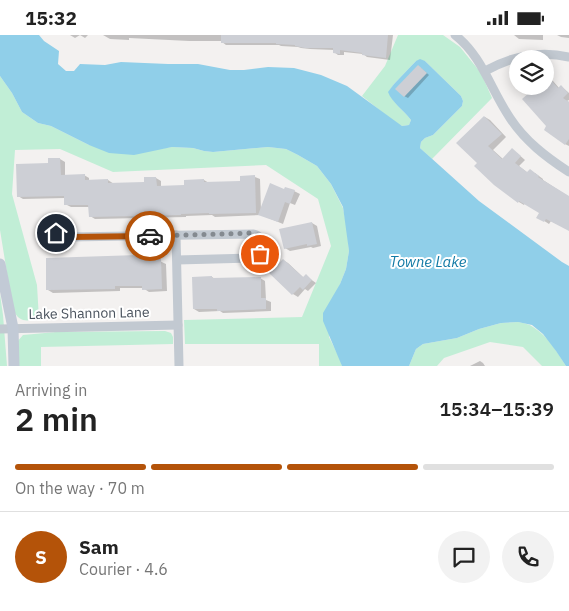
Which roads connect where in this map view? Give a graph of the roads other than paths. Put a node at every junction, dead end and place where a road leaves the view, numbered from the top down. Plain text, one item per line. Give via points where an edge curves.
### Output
1 (458, 36) edge
2 (569, 57) edge
3 (485, 71) junction
4 (569, 172) edge
5 (43, 228) dead end
6 (176, 235) junction
7 (177, 260) junction
8 (0, 264) edge
9 (178, 325) junction
10 (13, 328) junction
11 (0, 329) edge
12 (14, 366) edge
13 (179, 366) edge

1 - 3 street
2 - 3 street via 525,55
3 - 4 street via 510,118 525,138
5 - 6 street via 69,237
6 - 7 street
6 - 7 street via 253,233 263,246 260,254 252,258
7 - 9 street
8 - 10 main road
9 - 10 street, Lake Shannon Lane
9 - 13 street
10 - 11 street, Lake Shannon Lane
10 - 12 main road

